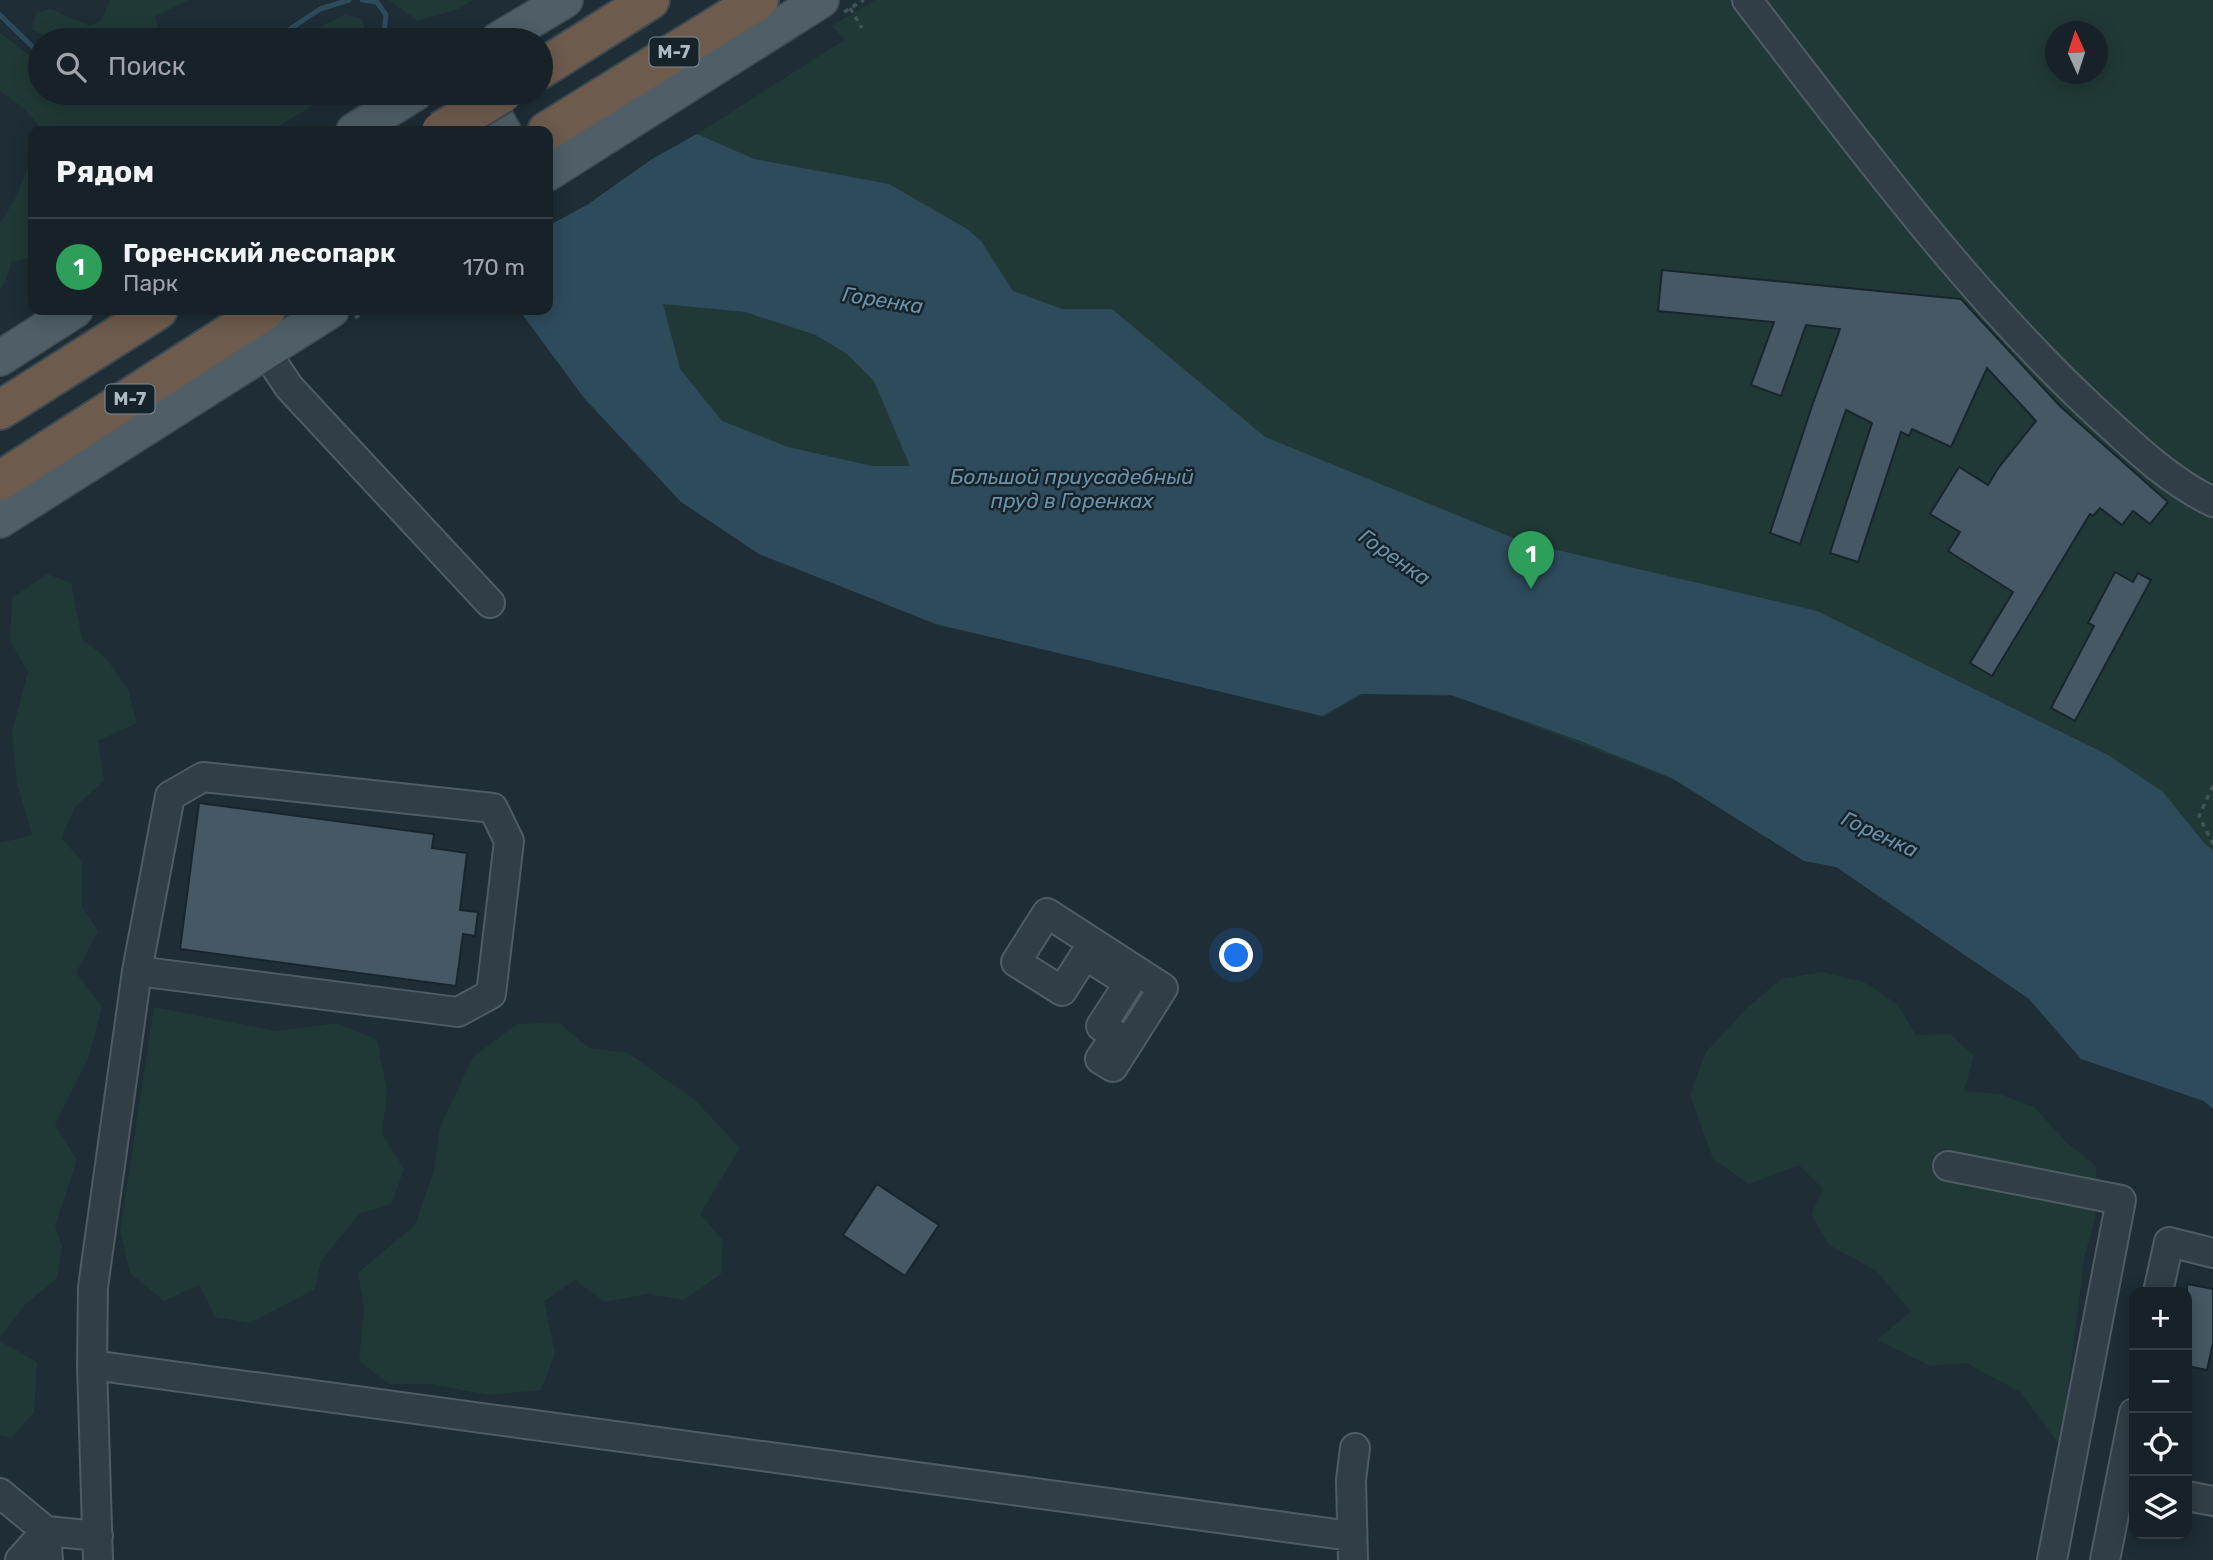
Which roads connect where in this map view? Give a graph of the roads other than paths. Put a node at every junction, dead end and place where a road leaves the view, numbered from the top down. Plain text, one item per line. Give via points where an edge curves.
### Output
1 (565, 0) edge
2 (650, 0) edge
3 (759, 0) edge
4 (1747, 0) edge
5 (836, 4) edge
6 (519, 28) edge
7 (553, 61) edge
8 (484, 105) edge
9 (490, 105) edge
10 (450, 126) edge
11 (500, 126) edge
12 (553, 127) edge
13 (583, 150) junction
14 (553, 153) edge
15 (553, 170) edge
16 (67, 315) edge
17 (150, 315) edge
18 (257, 315) edge
19 (323, 315) edge
20 (265, 351) junction
21 (0, 358) edge
22 (0, 410) edge
23 (0, 481) edge
24 (2213, 502) edge
25 (0, 520) edge
26 (490, 603) dead end
27 (1047, 913) joint
28 (137, 971) junction
29 (1948, 1166) dead end
30 (2213, 1253) edge
31 (2159, 1287) edge
32 (92, 1365) junction
33 (1355, 1448) dead end
34 (2129, 1463) edge
35 (2127, 1483) edge
36 (0, 1493) edge
37 (2192, 1497) edge
38 (2213, 1502) edge
39 (46, 1531) junction
40 (98, 1548) edge
41 (1352, 1548) edge
42 (20, 1560) edge
43 (48, 1560) edge
44 (2052, 1560) edge
45 (2105, 1560) edge

1 - 6 main road
2 - 7 highway
3 - 12 highway, М-7
4 - 24 street via 1894,190 2043,363 2144,456
5 - 13 main road
8 - 10 highway, bridge
9 - 11 main road
13 - 14 main road
13 - 15 main road
16 - 21 main road
17 - 22 highway
18 - 23 highway, М-7
19 - 20 main road
20 - 25 main road
20 - 26 street via 289,387
27 - 27 street via 1016,962 1062,991 1085,955 1129,983 1101,1026 1115,1035 1100,1059 1112,1067 1163,988
28 - 28 street via 458,1012 491,995 509,841 493,808 203,777 170,796
28 - 32 street via 93,1287
29 - 44 street via 2121,1200
30 - 31 street via 2169,1242
32 - 40 street
32 - 41 street
33 - 41 street
34 - 35 street
35 - 45 street
36 - 39 street
37 - 38 street
39 - 40 street
39 - 42 street
39 - 43 street

